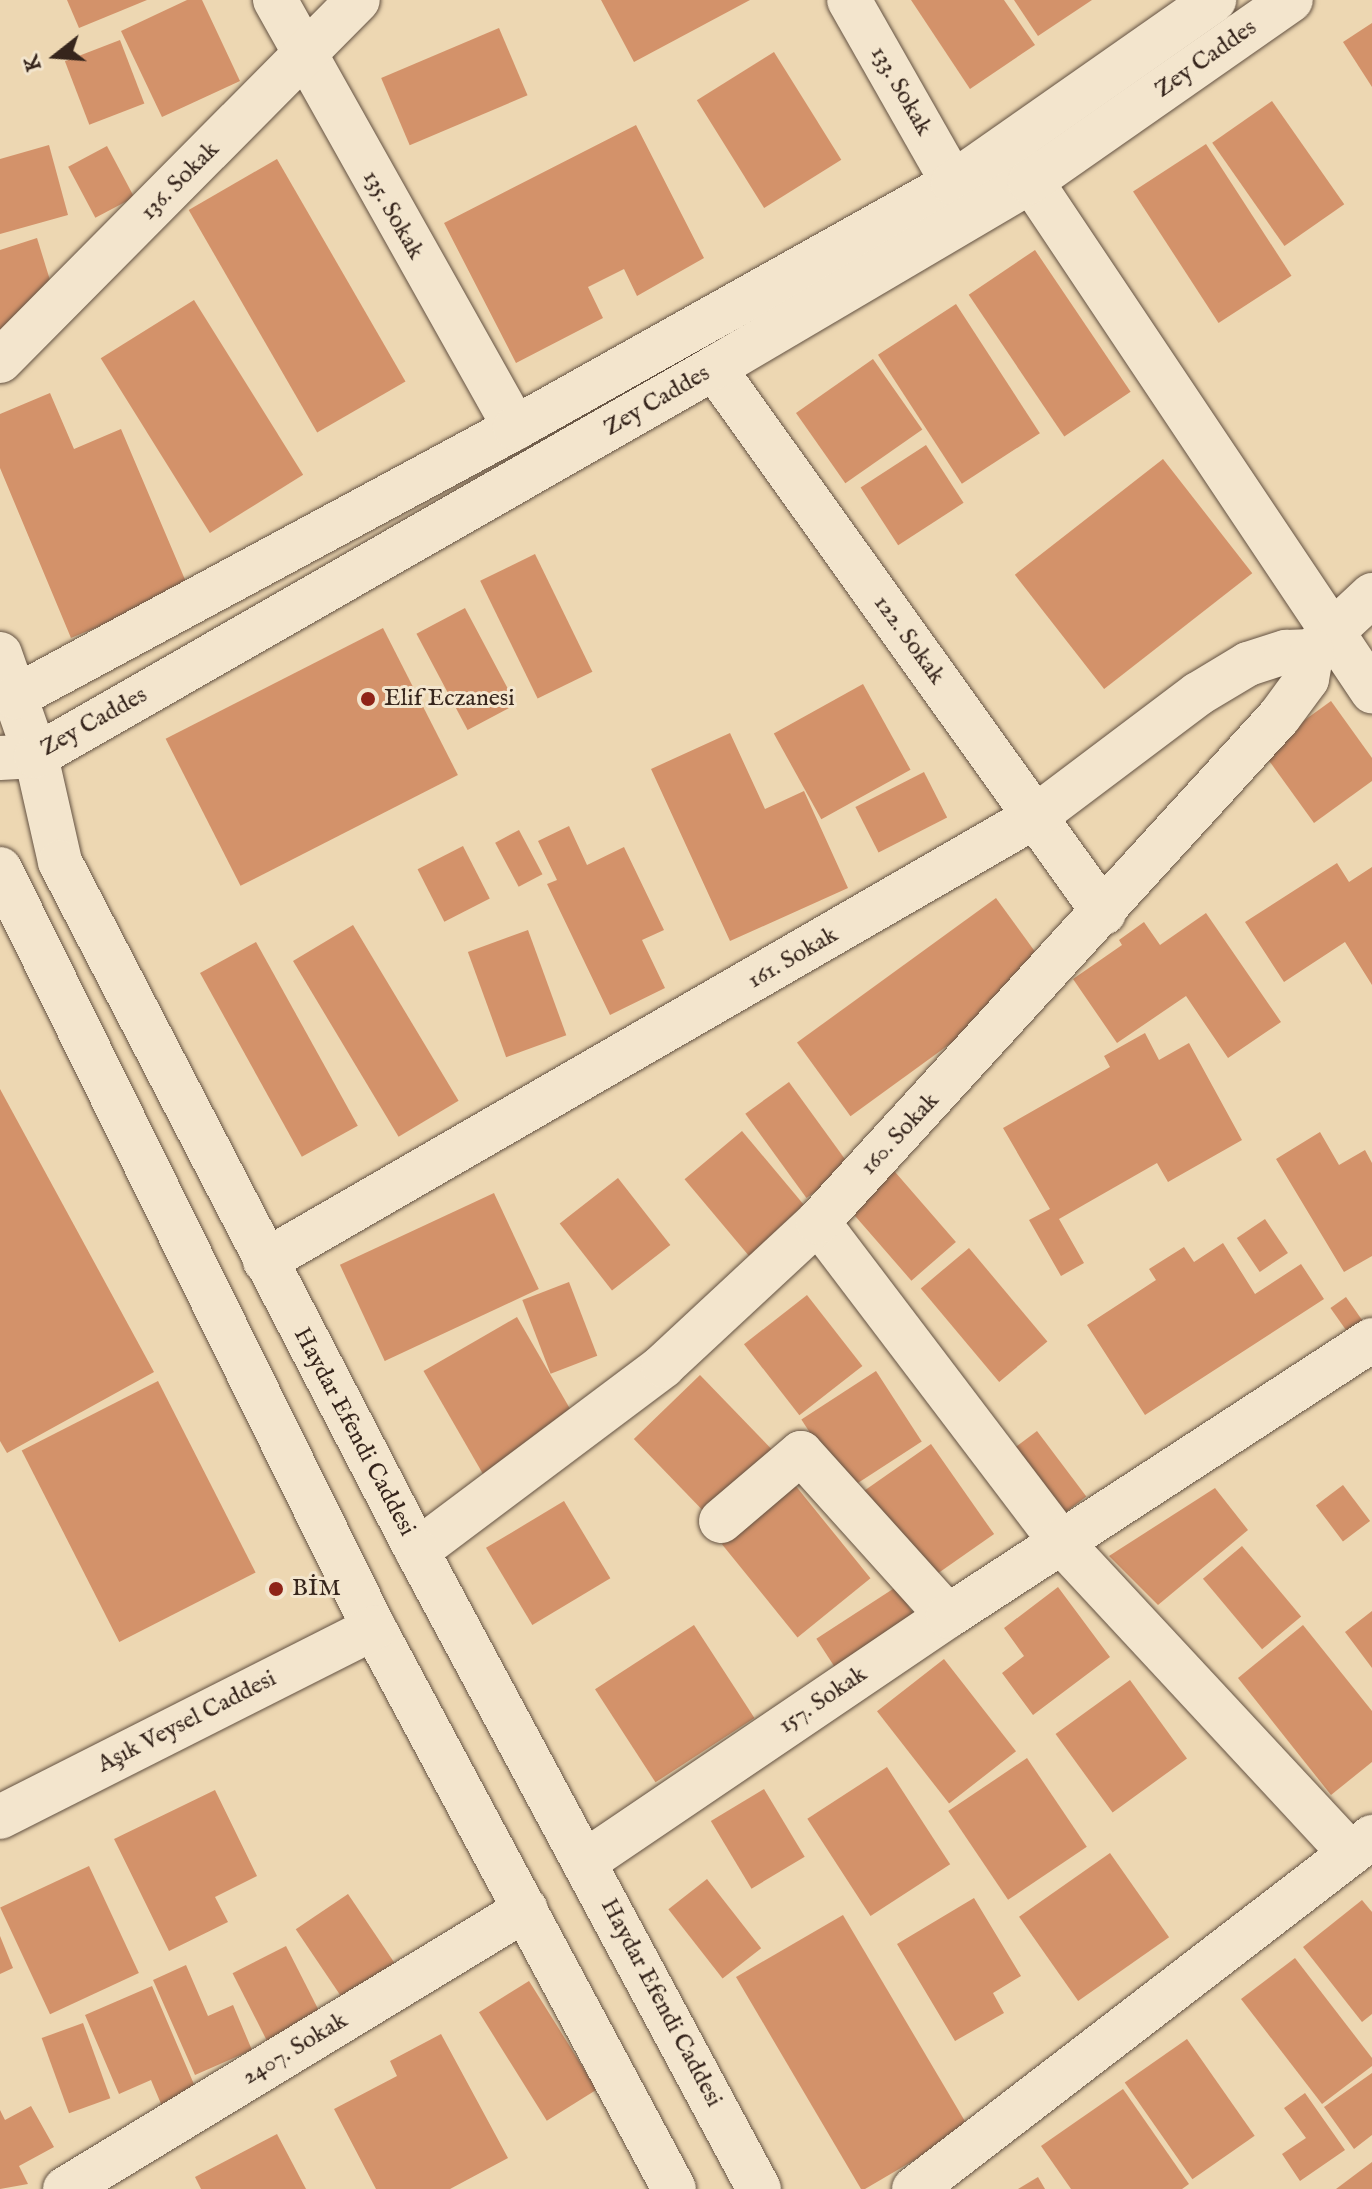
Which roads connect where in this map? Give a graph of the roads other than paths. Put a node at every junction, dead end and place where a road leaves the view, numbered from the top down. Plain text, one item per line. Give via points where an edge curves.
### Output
1 (275, 0) edge
2 (358, 0) edge
3 (849, 0) edge
4 (1214, 0) edge
5 (1291, 0) edge
6 (303, 57) junction
7 (1019, 164) junction
8 (953, 183) junction
9 (0, 361) edge
10 (714, 368) junction
11 (515, 428) junction
12 (1372, 595) edge
13 (1324, 642) junction
14 (0, 654) edge
15 (1372, 691) edge
16 (7, 697) edge
17 (18, 757) edge
18 (1036, 816) junction
19 (0, 869) edge
20 (1104, 913) junction
21 (818, 1222) junction
22 (265, 1261) junction
23 (1372, 1340) edge
24 (721, 1521) dead end
25 (1061, 1542) junction
26 (417, 1551) junction
27 (948, 1616) junction
28 (374, 1628) junction
29 (0, 1817) edge
30 (1361, 1845) edge
31 (586, 1861) junction
32 (526, 1909) junction
33 (65, 2189) edge
34 (674, 2189) edge
35 (759, 2189) edge
36 (914, 2189) edge

1 - 6 street, 135. Sokak
2 - 6 street, 136. Sokak
3 - 8 street, 133. Sokak
4 - 7 street, Zey Caddes
5 - 7 street, Zey Caddes
6 - 9 street, 136. Sokak
6 - 11 street, 135. Sokak
7 - 8 street, Zey Caddes
7 - 10 street, Zey Caddes
7 - 13 street
8 - 11 street, Zey Caddes
10 - 17 street, Zey Caddes
10 - 18 street, 122. Sokak
11 - 16 street, Zey Caddes
12 - 13 street
13 - 15 street
13 - 18 street, 161. Sokak via 1248,664 1198,694
13 - 20 street, 160. Sokak via 1307,679 1279,717
14 - 16 street, Haydar Efendi Caddesi
16 - 17 street, Haydar Efendi Caddesi
17 - 22 street, Haydar Efendi Caddesi via 60,862
18 - 20 street, 122. Sokak
18 - 22 street, 161. Sokak
19 - 28 street
20 - 21 street, 160. Sokak
21 - 25 street
21 - 26 street, 160. Sokak via 663,1366
22 - 26 street, Haydar Efendi Caddesi
23 - 25 street, 157. Sokak
24 - 27 street via 801,1453
25 - 27 street, 157. Sokak
25 - 30 street
26 - 31 street, Haydar Efendi Caddesi
27 - 31 street, 157. Sokak
28 - 29 street, Aşık Veysel Caddesi
28 - 32 street
30 - 36 street
31 - 35 street, Haydar Efendi Caddesi
32 - 33 street, 2407. Sokak
32 - 34 street

